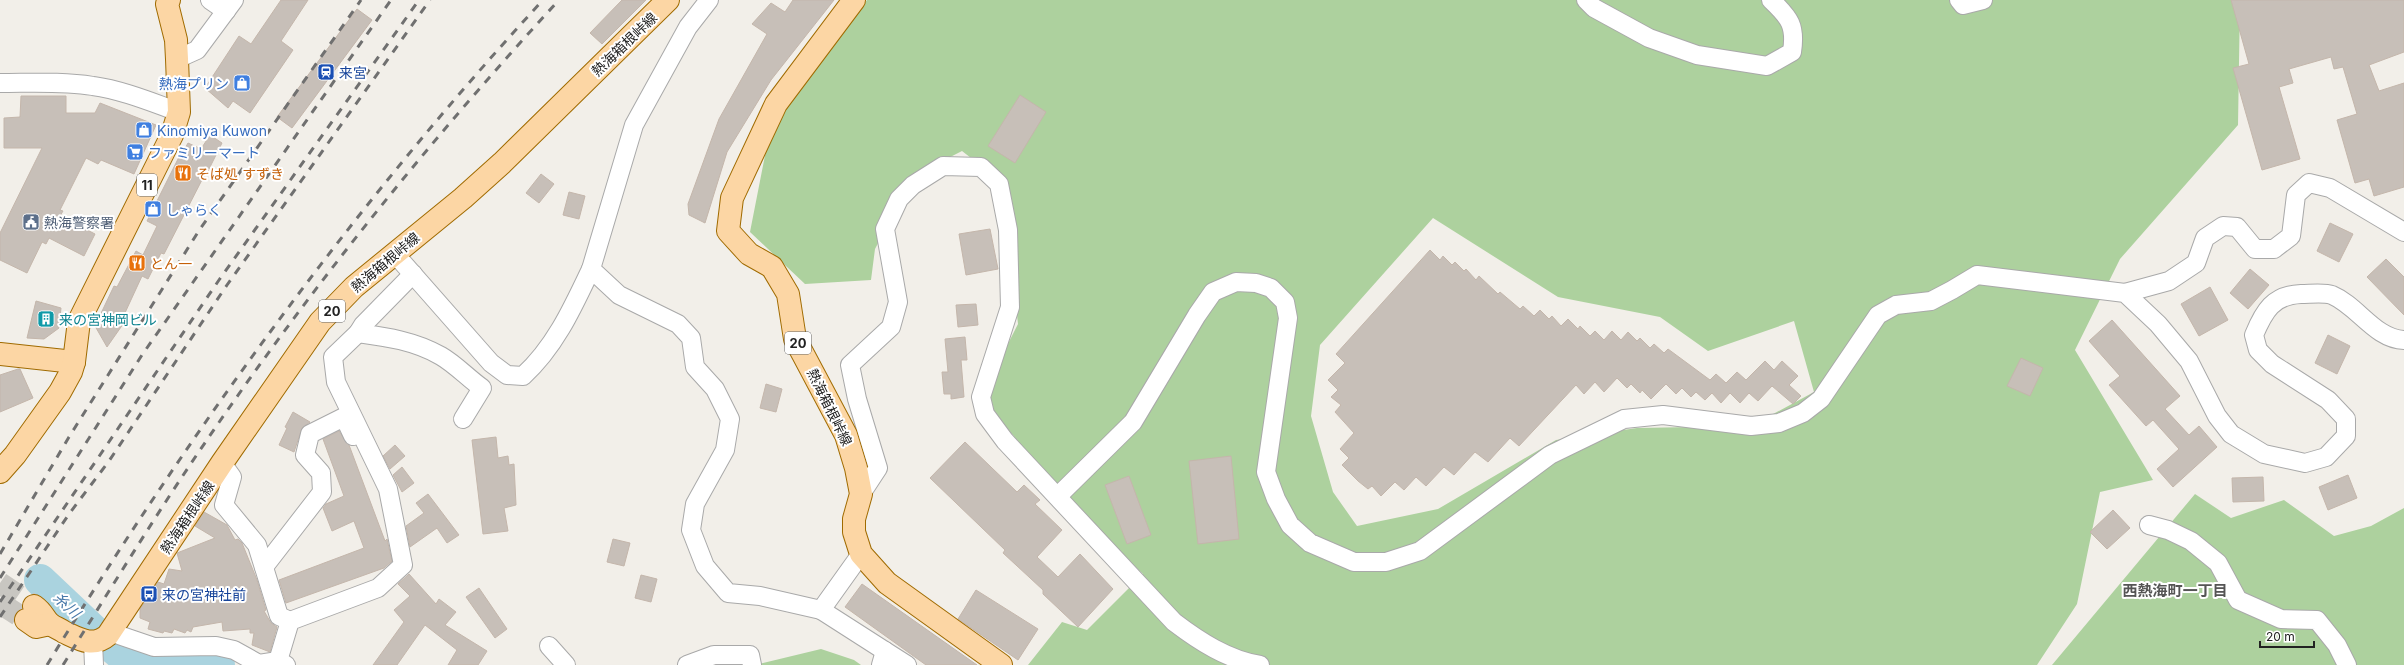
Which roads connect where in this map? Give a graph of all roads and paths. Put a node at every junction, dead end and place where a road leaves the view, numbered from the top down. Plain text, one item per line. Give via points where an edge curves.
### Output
1 (169, 0) edge
2 (210, 0) edge
3 (668, 0) edge
4 (709, 0) edge
5 (854, 0) edge
6 (1586, 0) edge
7 (1771, 0) edge
8 (1959, 0) edge
9 (1983, 0) edge
10 (230, 6) edge
11 (177, 59) junction
12 (0, 83) edge
13 (179, 112) junction
14 (2404, 232) edge
15 (395, 254) junction
16 (591, 269) junction
17 (413, 274) junction
18 (2125, 293) junction
19 (358, 333) junction
20 (2404, 340) edge
21 (0, 354) edge
22 (74, 362) junction
23 (463, 418) dead end
24 (222, 463) junction
25 (0, 472) edge
26 (860, 494) junction
27 (1058, 496) junction
28 (391, 508) junction
29 (2149, 525) dead end
30 (861, 554) junction
31 (264, 567) junction
32 (821, 610) junction
33 (30, 613) tunnel mouth
34 (290, 621) junction
35 (102, 637) junction
36 (549, 646) dead end
37 (883, 658) edge
38 (751, 660) edge
39 (282, 663) edge
40 (994, 663) edge
41 (94, 665) edge
42 (566, 665) edge
43 (687, 665) edge
44 (907, 665) edge
45 (1260, 665) edge
46 (2347, 665) edge

1 - 11 main road, 11 via 167,4 176,40
2 - 10 street
3 - 15 main road, 熱海箱根峠線 / 20 via 502,163
4 - 16 street via 688,27 634,125
5 - 26 main road, 熱海箱根峠線 / 20 via 776,104 732,198 728,232 749,254 772,267 788,294 795,339 846,434 856,468
6 - 7 street via 1594,8 1655,40 1697,55 1767,66 1792,52 1793,40 1793,30 1787,15
8 - 9 street via 1963,5
10 - 11 street via 198,50
11 - 13 main road, 11
12 - 13 street via 94,86 132,95
13 - 22 main road, 11 via 172,136 79,321
14 - 18 street via 2330,188 2309,183 2296,195 2291,236 2274,249 2255,250 2237,227 2223,226 2205,238 2196,263 2169,281
15 - 17 street
15 - 24 main road, 熱海箱根峠線 / 20 via 354,287 320,322
16 - 17 street via 562,328 535,366 523,376 507,376 491,363
16 - 32 street via 619,295 678,324 692,338 695,367 715,389 730,419 725,450 695,504 691,530 705,566 728,593 760,596
17 - 19 street via 362,325
18 - 20 street via 2158,324 2189,361 2216,416 2231,434 2264,454 2293,461 2305,463 2326,457 2346,436 2346,419 2328,400 2272,364 2258,350 2254,335 2272,302 2291,294 2331,294 2359,312 2378,330
18 - 27 street via 1977,275 1931,301 1896,305 1878,315 1821,399 1803,413 1779,423 1751,426 1663,414 1624,420 1550,454 1420,551 1386,562 1354,562 1310,543 1290,525 1276,499 1266,472 1288,318 1285,302 1271,288 1256,283 1236,282 1213,292 1133,422
19 - 23 street via 394,338 423,347 442,356 482,388
19 - 28 street via 333,357 336,382 388,489
21 - 22 main road
22 - 25 main road via 60,392 16,456
24 - 31 street via 232,477 224,505 257,545
24 - 35 main road, 熱海箱根峠線 / 20
26 - 27 street via 878,468 856,400 850,366 891,327 898,302 884,229 899,200 912,185 943,166 981,167 999,184 1008,230 1010,306 981,397 985,414 1005,441
26 - 30 main road, 熱海箱根峠線 / 20 via 854,519 854,532
27 - 45 street via 1174,622 1197,640 1240,660
28 - 31 street via 344,417 310,434 305,455 321,473 322,492
28 - 34 street via 404,565 378,588
29 - 46 street via 2191,540 2218,563 2238,600 2281,619 2317,620 2337,645
30 - 32 street
30 - 40 main road, 熱海箱根峠線 / 20 via 887,583
31 - 34 street via 279,616
32 - 37 street
33 - 35 main road via 36,626 50,624 80,640
34 - 39 street
35 - 39 street via 154,647 216,646 234,650 259,664
35 - 41 street
36 - 42 street
37 - 44 street
38 - 43 street via 714,655

